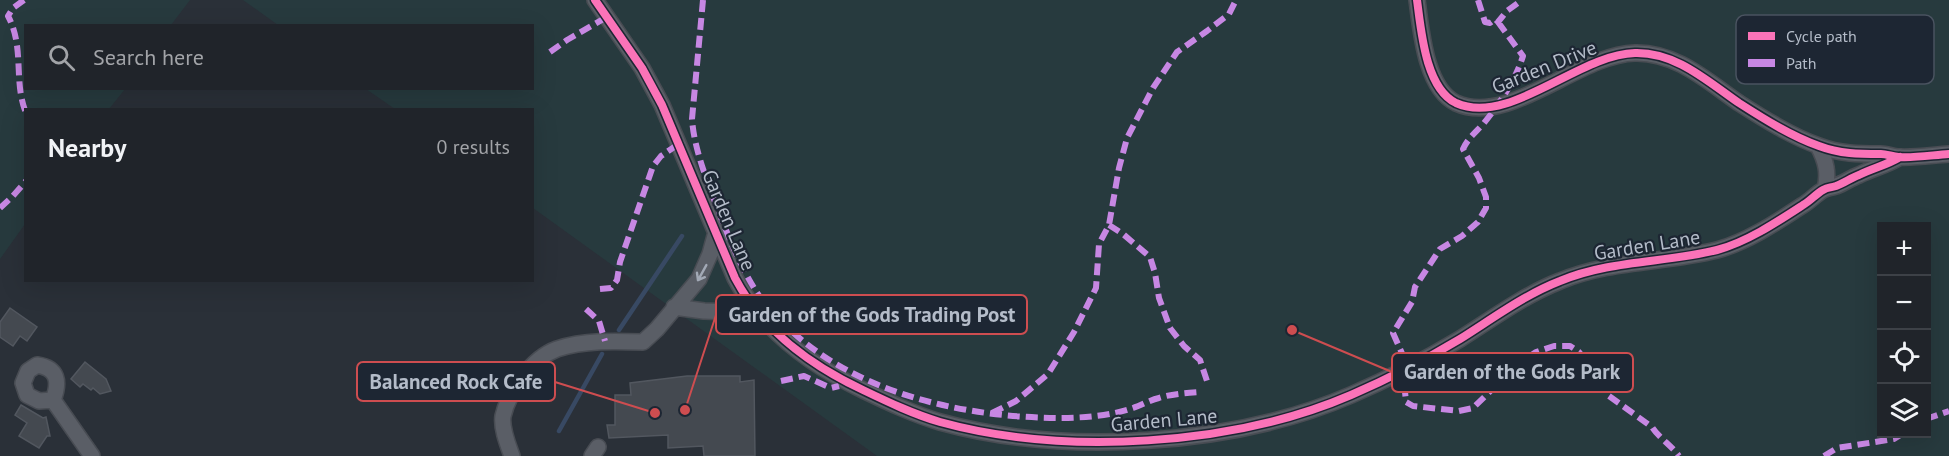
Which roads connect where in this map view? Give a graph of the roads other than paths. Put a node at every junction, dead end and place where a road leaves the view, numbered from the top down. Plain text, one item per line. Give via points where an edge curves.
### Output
1 (595, 0) edge
2 (1417, 0) edge
3 (1818, 146) junction
4 (1949, 154) edge
5 (1900, 157) junction
6 (1825, 189) junction
7 (716, 232) junction
8 (674, 307) junction
9 (757, 313) junction
10 (53, 400) dead end
11 (92, 456) edge
12 (512, 456) edge

1 - 7 street, Garden Lane via 642,68 662,105
2 - 3 street, Garden Drive via 1428,64 1440,89 1469,108 1506,103 1616,56 1654,54 1694,71 1758,114
3 - 5 street, Garden Drive via 1839,152
3 - 6 street via 1827,165
4 - 5 street, Garden Drive
5 - 6 street, Garden Lane
6 - 9 street, Garden Lane via 1769,226 1721,249 1594,269 1558,281 1412,366 1350,396 1268,423 1205,435 1080,443 987,434 939,422 822,368 802,356
7 -> 8 street via 705,267
7 - 9 street, Garden Lane via 743,294
8 - 9 street
8 - 12 street via 643,342 607,340 558,349 534,364 516,388 503,417
10 - 11 street

